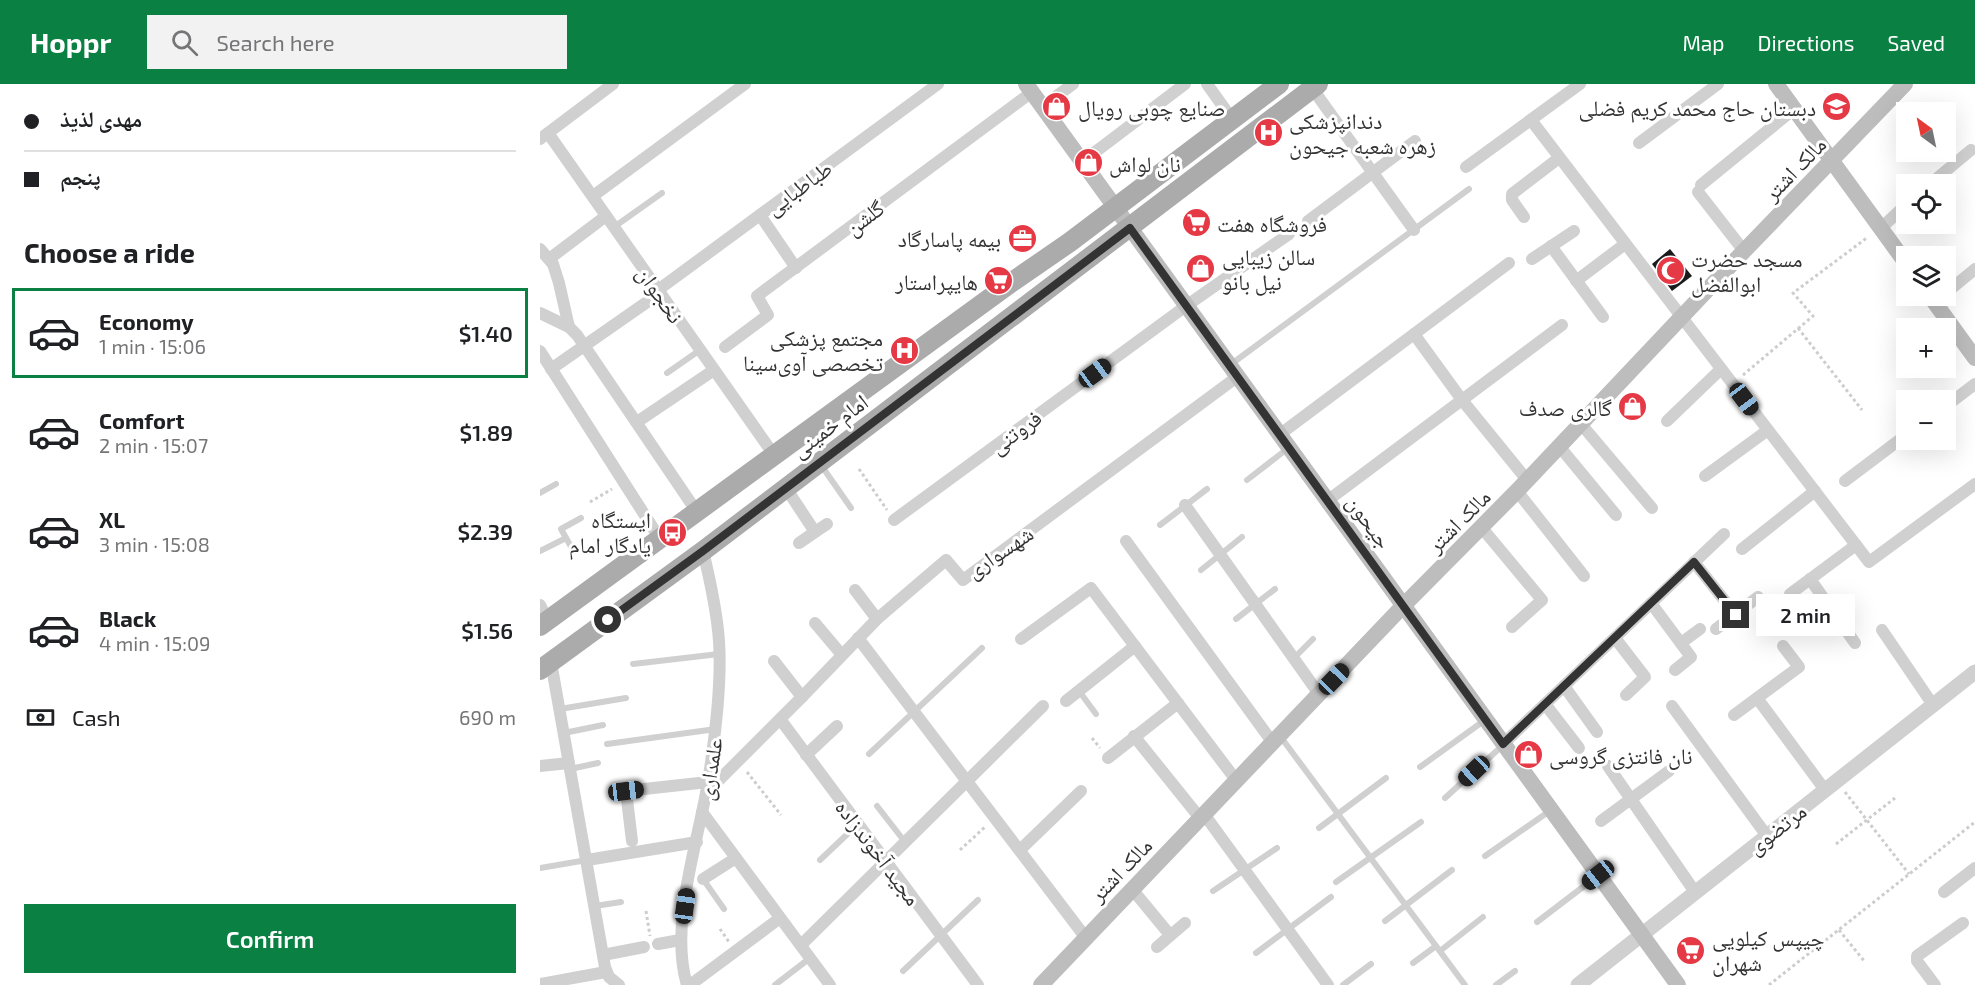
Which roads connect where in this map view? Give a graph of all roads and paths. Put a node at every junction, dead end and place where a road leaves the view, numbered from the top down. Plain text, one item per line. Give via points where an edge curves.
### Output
1 (614, 84) edge
2 (745, 84) edge
3 (938, 84) edge
4 (1072, 84) edge
5 (1185, 84) edge
6 (1207, 84) edge
7 (1279, 84) edge
8 (1580, 84) edge
9 (1718, 84) edge
10 (1776, 84) edge
11 (1905, 84) edge
12 (1315, 86) edge
13 (1029, 88) edge
14 (1042, 107) junction
15 (1794, 109) junction
16 (1232, 119) junction
17 (1531, 120) junction
18 (544, 136) edge
19 (1415, 141) dead end
20 (1639, 143) dead end
21 (1971, 150) dead end
22 (1560, 158) junction
23 (1832, 161) junction
24 (1082, 162) junction
25 (1466, 167) dead end
26 (1372, 172) junction
27 (1942, 174) edge
28 (1469, 189) dead end
29 (662, 193) dead end
30 (593, 196) junction
31 (1115, 208) junction
32 (1896, 214) edge
33 (760, 215) junction
34 (606, 216) junction
35 (1524, 217) dead end
36 (1308, 221) dead end
37 (614, 227) junction
38 (1130, 228) junction
39 (1881, 228) junction
40 (1414, 230) junction
41 (1574, 231) dead end
42 (1289, 234) dead end
43 (1625, 244) junction
44 (1551, 246) junction
45 (540, 249) edge
46 (1059, 249) junction
47 (1896, 249) edge
48 (1744, 251) junction
49 (549, 259) junction
50 (1532, 259) dead end
51 (1509, 263) dead end
52 (796, 268) junction
53 (1975, 269) edge
54 (1073, 271) junction
55 (1576, 281) junction
56 (1956, 283) edge
57 (659, 291) junction
58 (1186, 306) junction
59 (1943, 306) edge
60 (540, 313) edge
61 (1603, 317) dead end
62 (1681, 317) junction
63 (1562, 325) dead end
64 (569, 327) junction
65 (1798, 328) junction
66 (1414, 334) junction
67 (586, 346) junction
68 (725, 347) dead end
69 (700, 350) junction
70 (540, 351) edge
71 (1975, 358) edge
72 (551, 369) junction
73 (1722, 369) junction
74 (714, 370) junction
75 (1233, 371) junction
76 (667, 373) dead end
77 (1732, 384) junction
78 (1975, 384) edge
79 (1956, 398) edge
80 (1462, 400) junction
81 (1862, 410) dead end
82 (1667, 421) dead end
83 (637, 422) junction
84 (1581, 424) junction
85 (1768, 430) junction
86 (1284, 441) junction
87 (1896, 443) edge
88 (1559, 446) junction
89 (774, 455) junction
90 (819, 462) junction
91 (859, 469) dead end
92 (1705, 476) dead end
93 (1247, 480) dead end
94 (1845, 481) dead end
95 (624, 482) junction
96 (556, 484) dead end
97 (1975, 484) edge
98 (1522, 486) junction
99 (786, 488) junction
100 (1207, 489) dead end
101 (1815, 491) junction
102 (540, 493) edge
103 (1327, 501) junction
104 (590, 502) dead end
105 (1185, 505) junction
106 (851, 508) dead end
107 (1652, 508) dead end
108 (697, 512) junction
109 (1616, 515) dead end
110 (581, 518) dead end
111 (894, 520) joint
112 (827, 524) dead end
113 (1160, 525) dead end
114 (1482, 528) junction
115 (815, 532) junction
116 (1724, 534) dead end
117 (1242, 537) dead end
118 (566, 538) junction
119 (660, 539) junction
120 (1126, 541) dead end
121 (799, 543) dead end
122 (1856, 545) junction
123 (1742, 549) dead end
124 (540, 551) edge
125 (703, 551) junction
126 (574, 552) dead end
127 (1221, 555) junction
128 (1694, 562) junction
129 (1201, 570) dead end
130 (1584, 576) dead end
131 (1810, 579) junction
132 (1275, 589) dead end
133 (855, 590) dead end
134 (1790, 594) dead end
135 (1758, 597) dead end
136 (1651, 603) junction
137 (1255, 604) junction
138 (1403, 606) junction
139 (1736, 615) junction
140 (542, 617) edge
141 (877, 619) junction
142 (1236, 619) dead end
143 (815, 623) dead end
144 (1512, 627) dead end
145 (1700, 629) dead end
146 (1716, 629) dead end
147 (1882, 630) dead end
148 (858, 638) junction
149 (1615, 638) junction
150 (1021, 639) dead end
151 (1313, 639) dead end
152 (1681, 643) junction
153 (1855, 643) dead end
154 (1135, 646) junction
155 (1783, 646) dead end
156 (982, 648) dead end
157 (719, 654) junction
158 (842, 656) junction
159 (1293, 659) junction
160 (774, 661) dead end
161 (633, 664) dead end
162 (546, 666) edge
163 (1675, 670) dead end
164 (1975, 672) edge
165 (1564, 686) junction
166 (1079, 691) junction
167 (1319, 694) junction
168 (1626, 695) dead end
169 (802, 697) junction
170 (626, 698) dead end
171 (1757, 698) junction
172 (1066, 701) dead end
173 (1178, 703) junction
174 (1545, 704) junction
175 (1933, 705) junction
176 (1042, 706) dead end
177 (1672, 706) dead end
178 (560, 709) junction
179 (914, 712) junction
180 (1096, 714) dead end
181 (1734, 715) dead end
182 (780, 719) junction
183 (1485, 720) junction
184 (603, 725) dead end
185 (837, 726) dead end
186 (716, 729) junction
187 (1598, 732) dead end
188 (564, 733) junction
189 (1134, 736) junction
190 (1276, 739) junction
191 (607, 744) dead end
192 (1503, 744) junction
193 (1580, 748) dead end
194 (869, 754) dead end
195 (806, 755) junction
196 (1108, 758) dead end
197 (738, 761) junction
198 (598, 763) dead end
199 (540, 766) edge
200 (570, 766) junction
201 (1608, 766) dead end
202 (1420, 767) dead end
203 (1669, 771) dead end
204 (1386, 778) dead end
205 (1236, 780) junction
206 (967, 781) junction
207 (1831, 786) junction
208 (707, 787) junction
209 (1081, 791) dead end
210 (1445, 798) dead end
211 (1630, 798) junction
212 (1895, 798) dead end
213 (877, 806) dead end
214 (1551, 810) junction
215 (702, 812) junction
216 (1337, 813) junction
217 (781, 815) dead end
218 (1202, 816) junction
219 (995, 818) junction
220 (1867, 820) junction
221 (1601, 821) dead end
222 (1421, 822) dead end
223 (1975, 822) edge
224 (858, 824) junction
225 (1319, 828) dead end
226 (1767, 836) junction
227 (632, 841) dead end
228 (697, 842) junction
229 (905, 842) junction
230 (1836, 844) dead end
231 (1277, 848) dead end
232 (960, 850) dead end
233 (1020, 850) junction
234 (1485, 856) dead end
235 (736, 858) junction
236 (1371, 858) junction
237 (586, 860) junction
238 (820, 860) dead end
239 (885, 861) junction
240 (540, 868) edge
241 (1975, 868) edge
242 (1244, 870) junction
243 (1452, 870) dead end
244 (1909, 874) junction
245 (1598, 875) junction
246 (703, 879) joint
247 (1336, 882) dead end
248 (1132, 889) junction
249 (1213, 891) dead end
250 (1695, 892) junction
251 (1944, 892) dead end
252 (1331, 897) dead end
253 (978, 900) dead end
254 (621, 902) dead end
255 (1406, 905) junction
256 (595, 906) junction
257 (724, 909) dead end
258 (646, 911) dead end
259 (1484, 917) dead end
260 (780, 918) junction
261 (1384, 921) dead end
262 (1537, 922) dead end
263 (1185, 923) dead end
264 (1963, 923) dead end
265 (1288, 930) junction
266 (1839, 930) junction
267 (941, 935) junction
268 (1170, 935) junction
269 (1641, 935) junction
270 (1086, 938) junction
271 (680, 940) junction
272 (801, 945) junction
273 (651, 946) junction
274 (1156, 947) dead end
275 (1438, 949) junction
276 (1256, 953) dead end
277 (603, 955) junction
278 (810, 958) junction
279 (1865, 962) dead end
280 (1413, 963) dead end
281 (1371, 964) dead end
282 (903, 971) dead end
283 (1515, 971) dead end
284 (613, 981) edge
285 (540, 984) edge
286 (688, 985) edge
287 (775, 985) edge
288 (830, 985) edge
289 (978, 985) edge
290 (1041, 985) edge
291 (1328, 985) edge
292 (1343, 985) edge
293 (1465, 985) edge
294 (1496, 985) edge
295 (1578, 985) edge
296 (1678, 985) edge
297 (1769, 985) edge
298 (1935, 985) edge

1 - 18 street
2 - 30 street
3 - 33 street, طباطبایی
4 - 14 street
5 - 24 street
6 - 16 street
7 - 16 main road, امام خمینی
8 - 17 street
9 - 20 street
10 - 15 main road
11 - 23 main road, مالک اشتر
12 - 26 street
12 - 38 main road, امام خمینی
13 - 14 main road, جیحون
13 - 52 street, گلشن
14 - 24 main road, جیحون
15 - 23 main road
15 - 48 street via 1699,189
16 - 31 main road, امام خمینی
17 - 22 street
17 - 25 street
18 - 30 street, نخجوان
19 - 26 street
21 - 27 street
22 - 35 street via 1510,197
22 - 43 street
23 - 39 main road
23 - 48 main road, مالک اشتر
24 - 31 main road, جیحون
26 - 36 street
26 - 40 street
28 - 40 lane
29 - 37 lane
30 - 34 street, نخجوان
31 - 38 main road, جیحون
31 - 46 main road, امام خمینی
32 - 39 street
33 - 52 street
33 - 57 street, طباطبایی
34 - 37 street, نخجوان
34 - 49 street
37 - 57 street, نخجوان
38 - 54 main road, امام خمینی
38 - 58 main road, جیحون
39 - 47 main road
39 - 65 path via 1793,293 1813,316
40 - 75 lane
41 - 44 street
42 - 58 street, فروتنی
43 - 55 street
43 - 62 street
44 - 50 street
44 - 55 street
45 - 49 street
46 - 54 main road via 1071,250 1076,258
46 - 89 main road, امام خمینی
48 - 62 main road, مالک اشتر
49 - 64 street
51 - 66 street
52 - 68 street, گلشن via 757,296 768,315
53 - 56 street
54 - 90 main road, امام خمینی
55 - 61 street
57 - 67 street, طباطبایی
57 - 69 street, نخجوان
58 - 75 main road, جیحون
58 - 111 street, فروتنی
59 - 71 main road
60 - 64 street
62 - 73 street
62 - 84 main road, مالک اشتر
63 - 80 street
64 - 67 street
65 - 77 path
65 - 81 path
66 - 80 street
66 - 86 street
67 - 72 street, طباطبایی
67 - 83 street
69 - 74 street, نخجوان
69 - 76 lane
70 - 72 street
72 - 95 street
73 - 77 street
73 - 82 street
74 - 83 street
74 - 89 street, نخجوان
75 - 86 main road, جیحون
75 - 141 street, شهسواری via 963,580 946,560
77 - 85 street
78 - 79 street
80 - 98 street
80 - 103 street
83 - 108 street
84 - 88 main road, مالک اشتر
84 - 107 street
85 - 92 street
85 - 101 street
86 - 93 lane
86 - 103 main road, جیحون
87 - 94 street
88 - 98 main road, مالک اشتر
88 - 109 street
89 - 108 main road, امام خمینی
90 - 99 main road, امام خمینی
90 - 106 lane
91 - 111 path
95 - 104 path
95 - 119 street
96 - 102 lane
97 - 122 street via 1869,562
98 - 114 main road, مالک اشتر
98 - 130 street
99 - 115 street
99 - 125 main road, امام خمینی
100 - 105 lane
101 - 122 street
101 - 123 street
103 - 138 main road, جیحون
105 - 113 lane
105 - 127 street
108 - 119 main road, امام خمینی
110 - 118 lane via 561,529
112 - 115 street
114 - 138 main road, مالک اشتر
114 - 144 street via 1542,600
115 - 121 street
116 - 128 street
117 - 127 lane
118 - 124 lane
118 - 126 lane
119 - 140 main road, امام خمینی
120 - 190 street
122 - 131 street
125 - 157 street, علمداری
125 - 162 main road, امام خمینی
127 - 129 lane
127 - 137 street
128 - 136 street
128 - 139 street
131 - 134 street
131 - 153 street
132 - 137 lane
133 - 141 street
135 - 139 street
136 - 149 street
136 - 152 street
137 - 142 lane
137 - 159 street
138 - 167 main road, مالک اشتر
138 - 183 main road, جیحون
139 - 146 street
141 - 148 street, شهسواری
143 - 158 street
145 - 152 street
147 - 175 street
148 - 158 street, شهسواری
148 - 179 street
149 - 165 street
149 - 168 street via 1645,677
150 - 154 street via 1091,588
151 - 159 lane
152 - 163 street via 1690,657
154 - 166 street
154 - 173 street
155 - 171 street via 1799,667
156 - 179 lane
157 - 161 lane
157 - 186 street, علمداری
158 - 169 street, شهسواری
159 - 167 street
160 - 169 street
162 - 178 street
164 - 175 street, مرتضوی
165 - 174 street
165 - 187 street
166 - 172 street
166 - 180 lane
167 - 190 main road, مالک اشتر
169 - 182 street, شهسواری
170 - 178 lane
171 - 181 street
171 - 207 street
173 - 189 street
173 - 205 street
174 - 192 street
174 - 193 street
175 - 207 street, مرتضوی
176 - 206 street
177 - 226 street
178 - 188 street
179 - 194 lane
179 - 206 street
182 - 195 street, مجید آخوندزاده
182 - 197 street, شهسواری
183 - 192 main road, جیحون
183 - 202 lane
184 - 188 lane
185 - 195 street
186 - 191 lane
186 - 208 street, علمداری
188 - 200 street
189 - 196 street
189 - 218 street
190 - 205 main road, مالک اشتر
190 - 216 lane
192 - 210 lane
192 - 214 main road, جیحون
195 - 224 street, مجید آخوندزاده
197 - 208 street, شهسواری
197 - 217 path
198 - 200 lane
199 - 200 street
200 - 237 street
201 - 211 street
203 - 211 street
204 - 216 lane
205 - 218 main road, مالک اشتر
206 - 219 street
206 - 229 street
207 - 220 path
207 - 226 street, مرتضوی
208 - 215 street, علمداری
208 - 227 street via 626,791
209 - 233 street
211 - 221 street
211 - 250 street
212 - 220 path
213 - 229 lane
214 - 234 lane
214 - 245 main road, جیحون
215 - 228 street, علمداری
215 - 235 street
216 - 225 lane
216 - 236 lane
218 - 242 street
218 - 248 main road, مالک اشتر
219 - 232 path
219 - 233 street
220 - 230 path
220 - 244 path
222 - 236 lane
223 - 244 path
224 - 238 lane
224 - 239 street, مجید آخوندزاده
226 - 250 street, مرتضوی
228 - 237 street
228 - 271 street, علمداری
229 - 239 street
231 - 242 lane
233 - 270 street
235 - 246 street
235 - 260 street
236 - 247 lane
236 - 255 lane
237 - 240 lane
237 - 256 street
239 - 267 street, مجید آخوندزاده
239 - 272 street
241 - 251 street
242 - 249 lane
242 - 265 street
243 - 255 lane
244 - 266 path
245 - 262 lane
245 - 269 main road, جیحون
246 - 257 lane
248 - 268 street
248 - 270 main road, مالک اشتر
250 - 269 street, مرتضوی
252 - 265 lane
253 - 267 lane
254 - 256 lane
255 - 261 lane
255 - 275 lane
256 - 277 street
258 - 273 path
259 - 275 lane
260 - 272 street
260 - 286 street
263 - 268 street
264 - 298 street via 1917,956
265 - 276 lane
265 - 291 street
266 - 279 path
266 - 297 path
267 - 282 lane
267 - 289 street, مجید آخوندزاده
268 - 274 street
269 - 295 street, مرتضوی
269 - 296 main road, جیحون
270 - 290 main road, مالک اشتر
271 - 273 street
271 - 286 street, علمداری
272 - 278 street
273 - 277 street
275 - 280 lane
275 - 293 lane
277 - 284 street
278 - 287 lane
278 - 288 street
281 - 292 lane
283 - 294 lane
284 - 285 street

